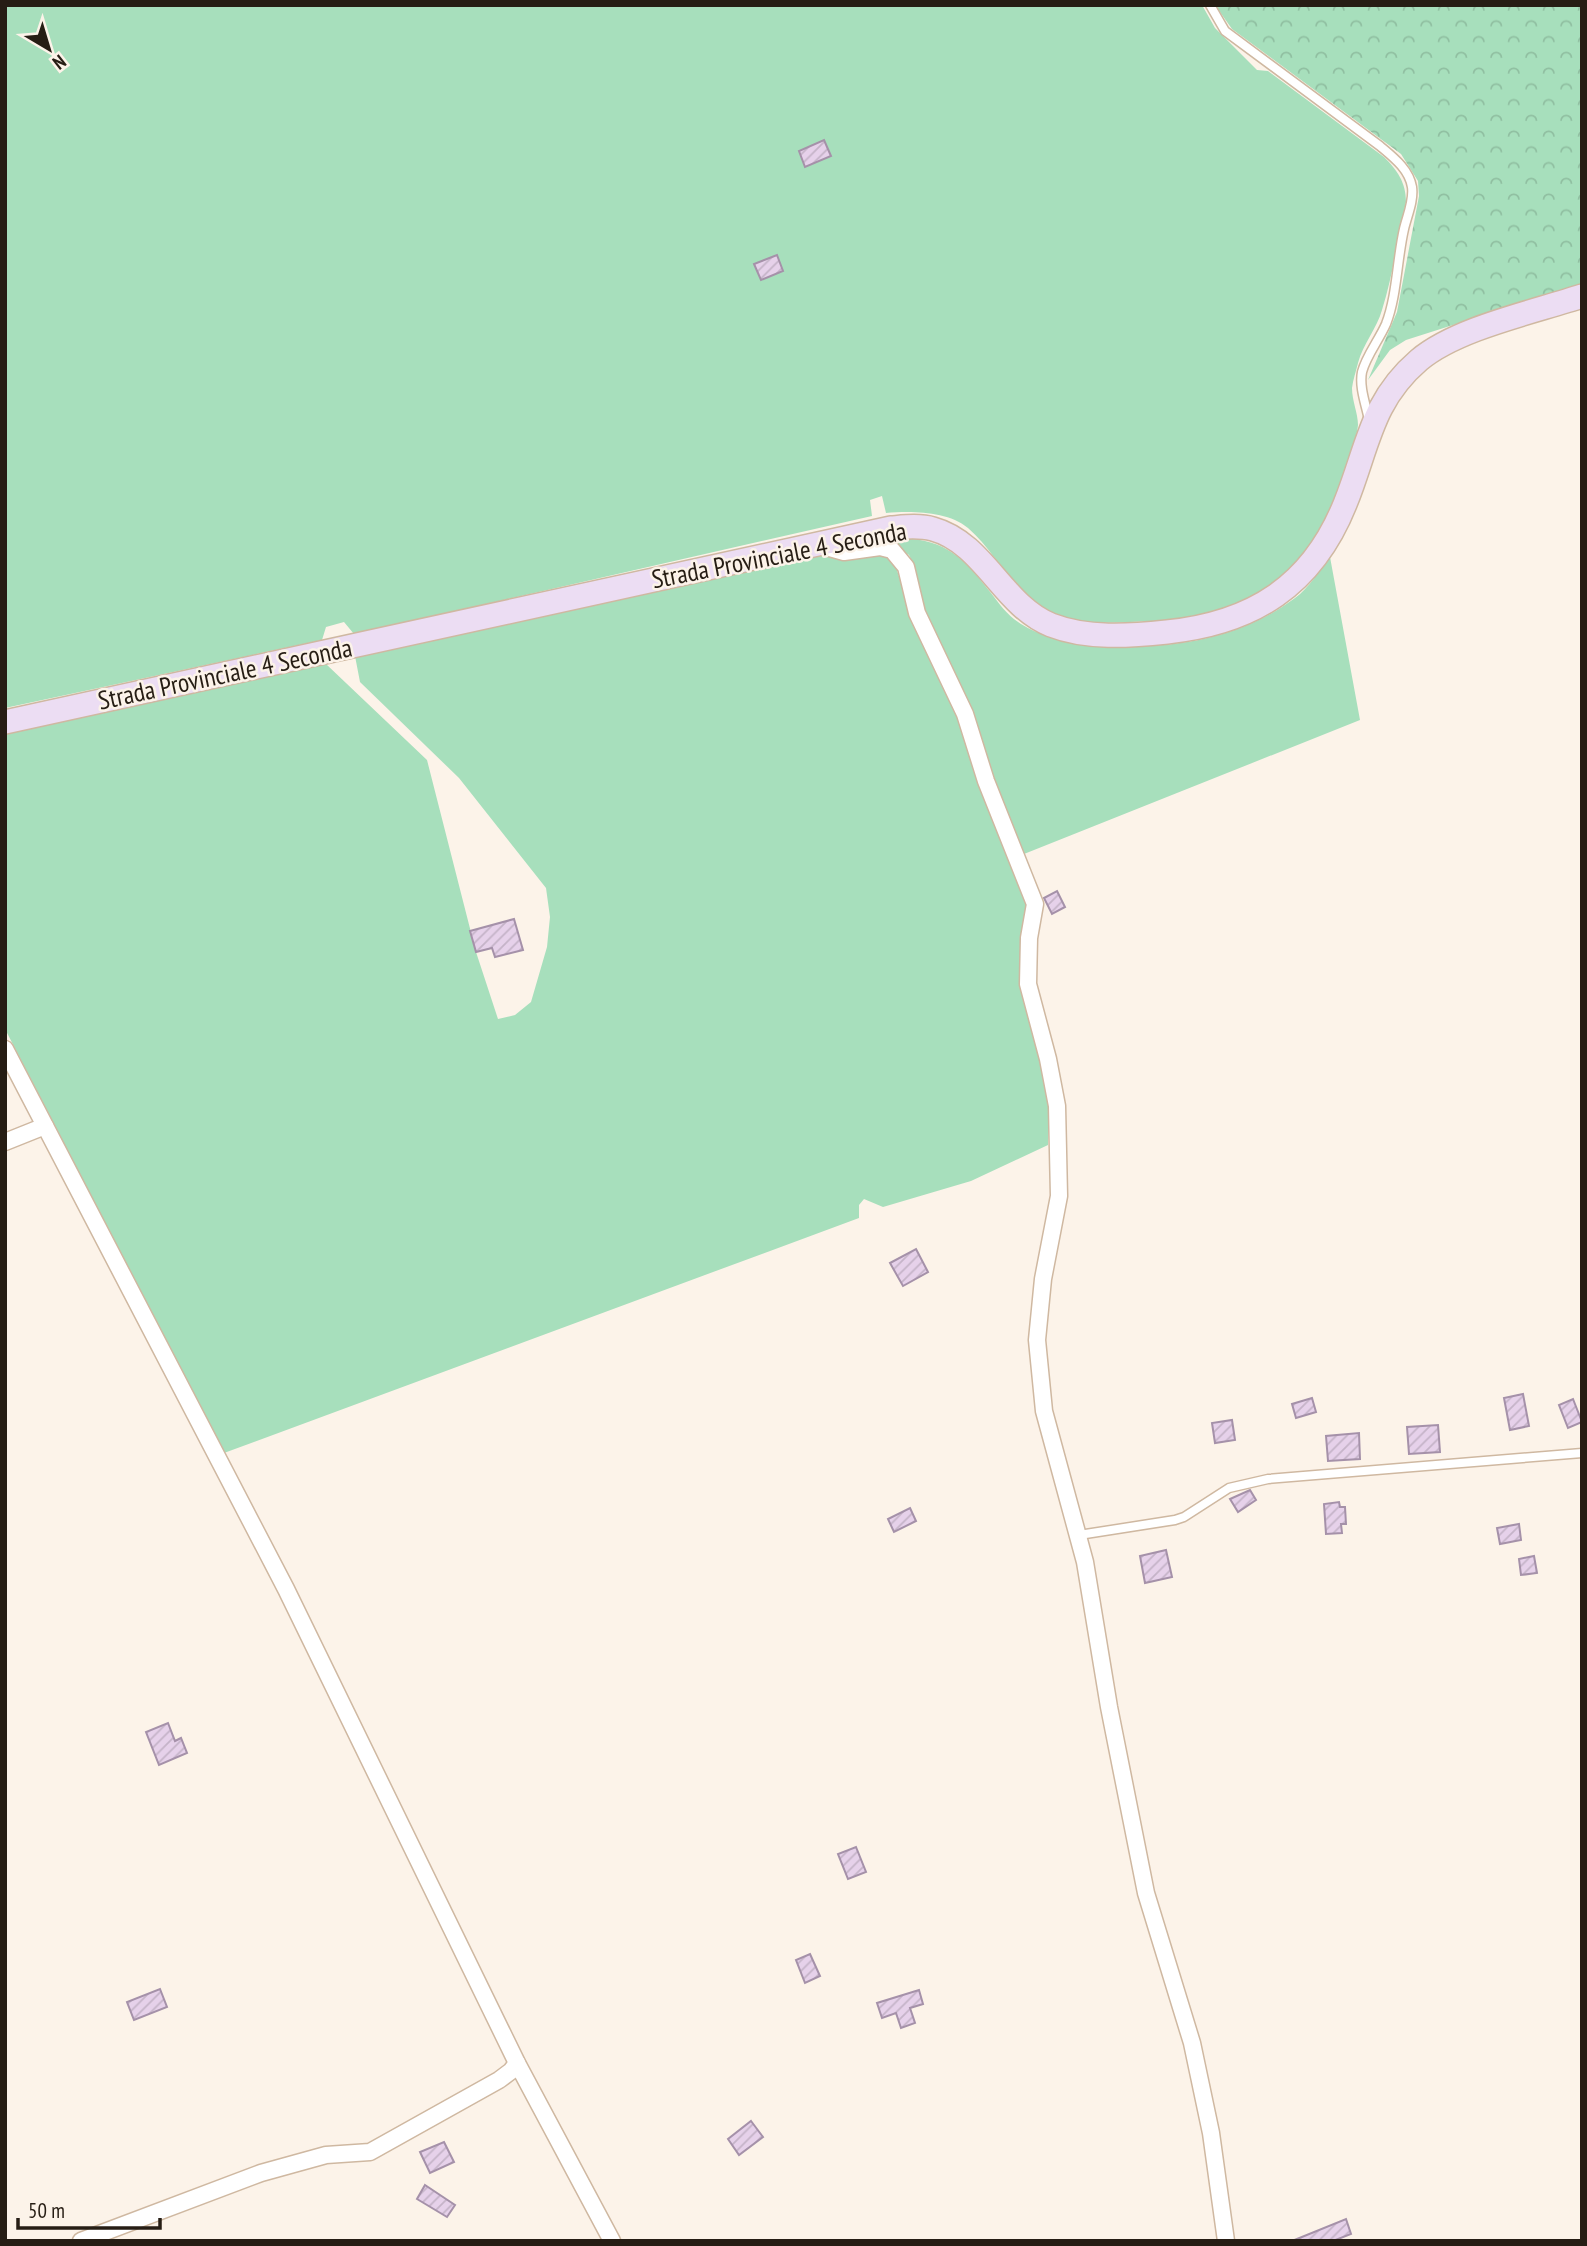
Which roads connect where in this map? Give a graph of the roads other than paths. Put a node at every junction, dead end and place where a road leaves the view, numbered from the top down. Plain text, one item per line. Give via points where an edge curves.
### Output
1 (1210, 5) edge
2 (1582, 296) edge
3 (1371, 426) junction
4 (816, 544) junction
5 (5, 722) edge
6 (5, 1049) edge
7 (45, 1126) junction
8 (5, 1142) edge
9 (1582, 1453) edge
10 (1079, 1535) junction
11 (517, 2063) junction
12 (81, 2241) edge
13 (612, 2241) edge
14 (1226, 2241) edge

1 - 3 lane via 1225,31 1380,146 1410,180 1412,201 1392,304 1362,373
2 - 3 street, Strada Provinciale 4 Seconda via 1445,343 1401,378
3 - 4 street, Strada Provinciale 4 Seconda via 1346,503 1318,555 1300,577 1259,607 1202,627 1126,635 1077,632 1051,625 1033,616 961,544 933,529 891,528
4 - 5 street, Strada Provinciale 4 Seconda
4 - 10 street via 844,552 880,547 892,550 906,566 917,613 965,714 986,782 1035,904 1028,984 1057,1105 1059,1196 1037,1340 1044,1411
6 - 7 street
7 - 8 street
7 - 11 street via 286,1589
9 - 10 lane via 1268,1479 1229,1488 1175,1520
10 - 14 street via 1123,1784 1146,1893 1192,2043
11 - 12 street via 499,2080 370,2152 326,2155 261,2173
11 - 13 street

